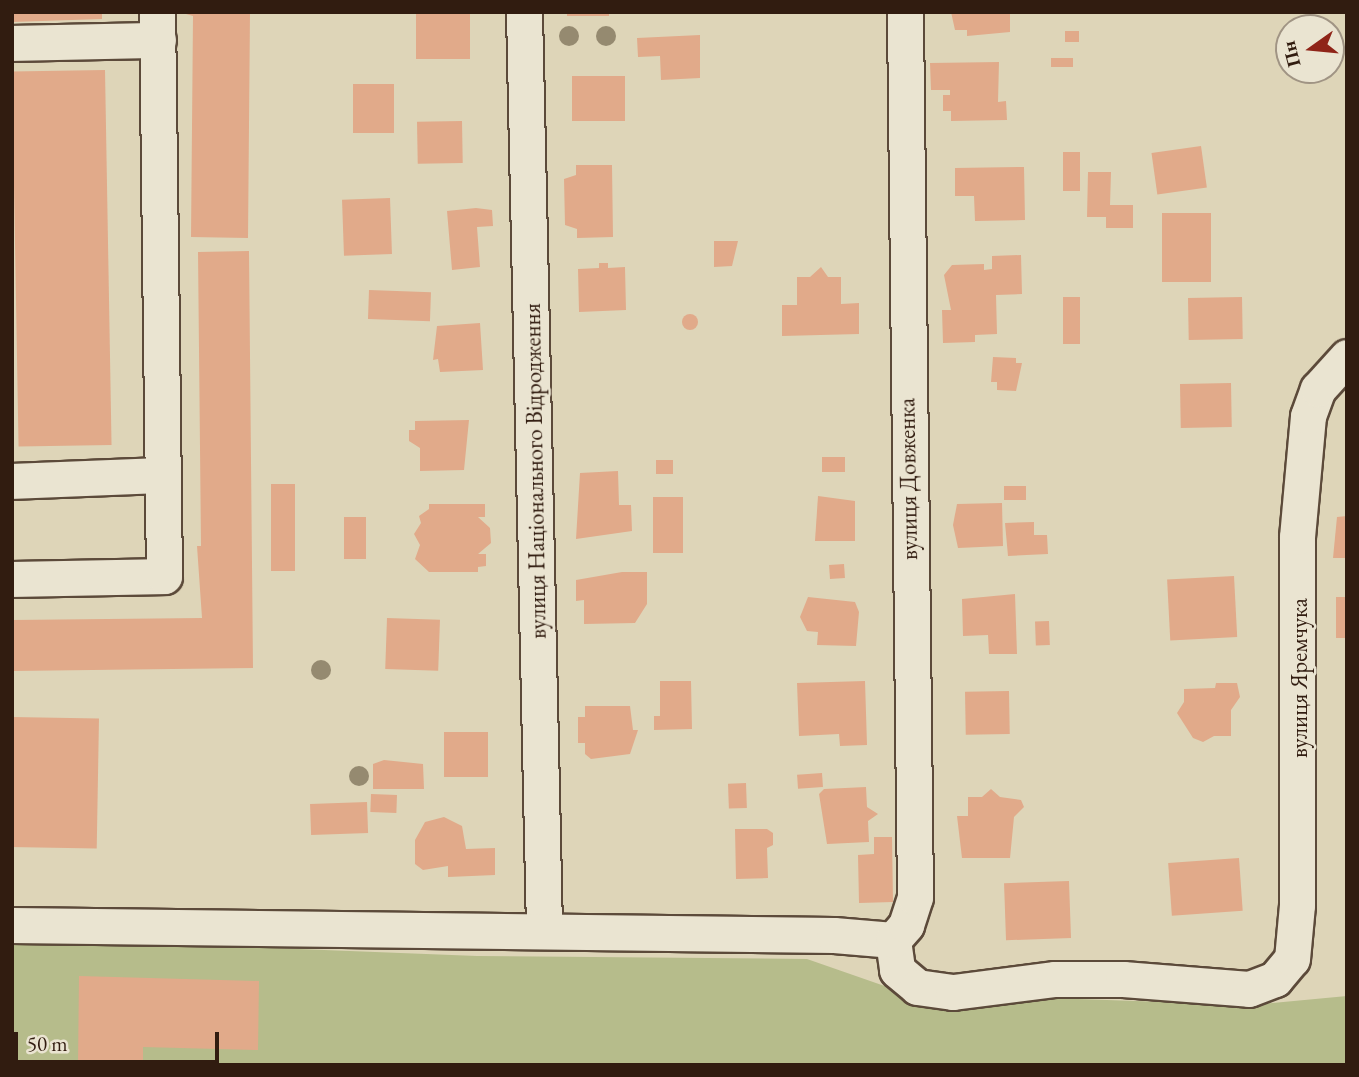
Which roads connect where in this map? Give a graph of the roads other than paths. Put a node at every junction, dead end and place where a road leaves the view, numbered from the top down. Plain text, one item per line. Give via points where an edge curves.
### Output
1 (524, 12) edge
2 (905, 12) edge
3 (157, 26) edge
4 (12, 43) edge
5 (1347, 357) edge
6 (162, 475) junction
7 (12, 481) edge
8 (12, 579) edge
9 (12, 925) edge
10 (544, 929) junction
11 (893, 940) junction

1 - 10 street, вулиця Національного Відродження
2 - 11 street, вулиця Довженка via 915,897 906,925
3 - 4 street
3 - 6 street
5 - 11 street, вулиця Яремчука via 1318,389 1308,416 1297,537 1299,821 1292,959 1275,979 1249,989 1123,979 1055,979 953,992 917,987 897,970
6 - 7 street
6 - 8 street via 164,576
9 - 10 street
10 - 11 street

